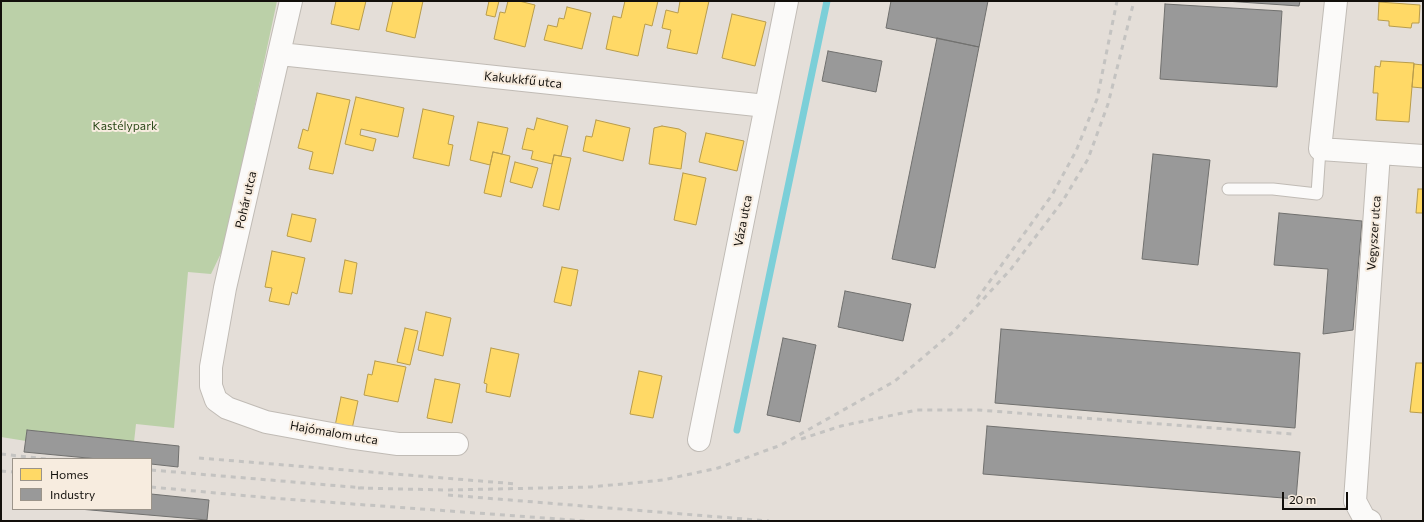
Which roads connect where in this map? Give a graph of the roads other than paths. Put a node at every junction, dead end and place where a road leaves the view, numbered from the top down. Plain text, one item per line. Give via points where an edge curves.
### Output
1 (291, 1) edge
2 (787, 1) edge
3 (1336, 1) edge
4 (280, 54) junction
5 (766, 106) junction
6 (1320, 148) junction
7 (1379, 153) junction
8 (1423, 156) edge
9 (1228, 189) dead end
10 (216, 400) joint
11 (700, 440) dead end
12 (457, 444) dead end
13 (1367, 520) edge

1 - 4 street, Pohár utca
2 - 5 street, Váza utca
3 - 6 street
4 - 5 street, Kakukkfű utca
4 - 10 street, Pohár utca via 225,288 212,360 211,386
5 - 11 street, Váza utca
6 - 7 street
6 - 9 lane via 1317,194 1273,189
7 - 8 street
7 - 13 street, Vegyszer utca via 1355,501
10 - 12 street, Hajómalom utca via 227,408 266,422 348,437 398,444

